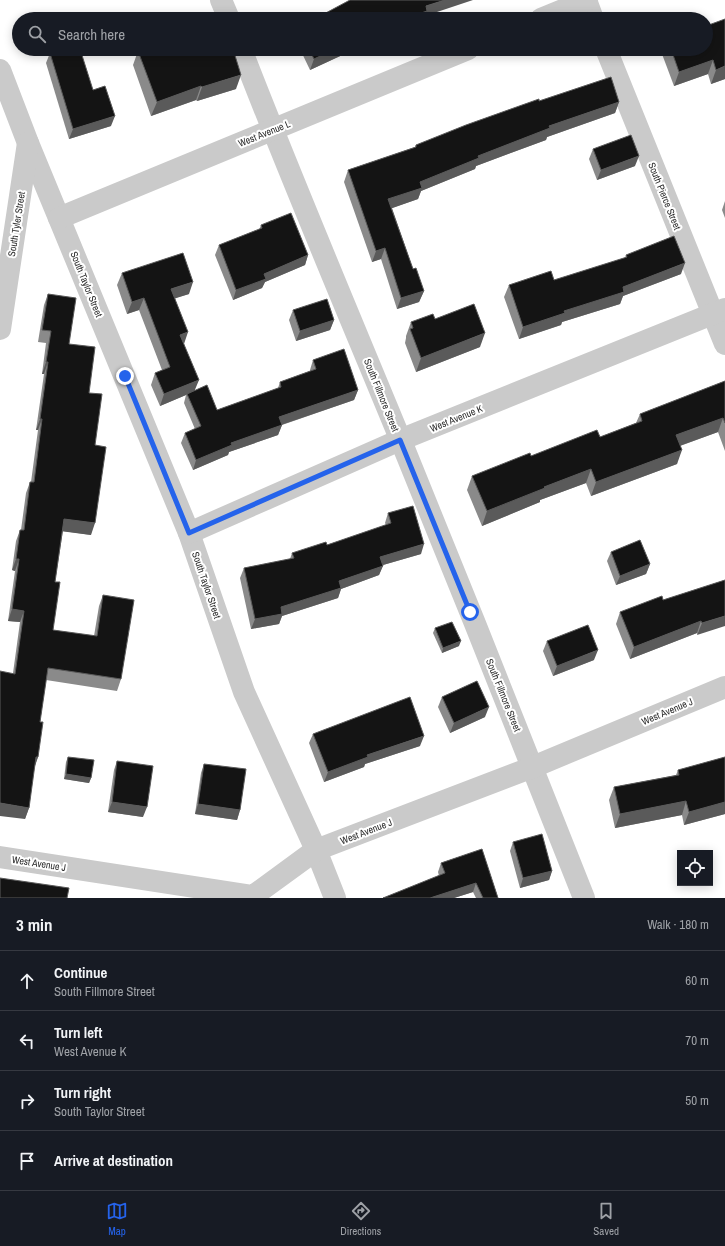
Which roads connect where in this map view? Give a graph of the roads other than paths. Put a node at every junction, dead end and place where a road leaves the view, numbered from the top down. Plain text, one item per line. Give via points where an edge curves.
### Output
1 (222, 0) edge
2 (586, 0) edge
3 (226, 12) edge
4 (558, 12) edge
5 (590, 12) edge
6 (243, 56) edge
7 (451, 56) edge
8 (609, 56) edge
9 (0, 70) edge
10 (272, 130) junction
11 (28, 143) junction
12 (59, 218) junction
13 (719, 312) edge
14 (0, 329) edge
15 (725, 344) edge
16 (400, 440) junction
17 (189, 533) junction
18 (725, 687) edge
19 (533, 767) junction
20 (316, 850) junction
21 (0, 857) edge
22 (253, 897) edge
23 (335, 898) edge
24 (584, 898) edge

1 - 3 street
2 - 4 street
2 - 5 street
6 - 10 street, South Fillmore Street
7 - 10 street, West Avenue L
8 - 13 street, South Pierce Street
9 - 11 street, South Taylor Street
10 - 12 street, West Avenue L
10 - 16 street, South Fillmore Street
11 - 12 street, South Taylor Street
11 - 14 street, South Tyler Street
12 - 17 street, South Taylor Street
13 - 15 street, South Pierce Street
13 - 16 street, West Avenue K
16 - 17 street, West Avenue K
16 - 19 street, South Fillmore Street
17 - 20 street, South Taylor Street via 244,692
18 - 19 street, West Avenue J
19 - 20 street, West Avenue J
19 - 24 street, South Fillmore Street
20 - 22 street, West Avenue J
20 - 23 street, South Taylor Street
21 - 22 street, West Avenue J

